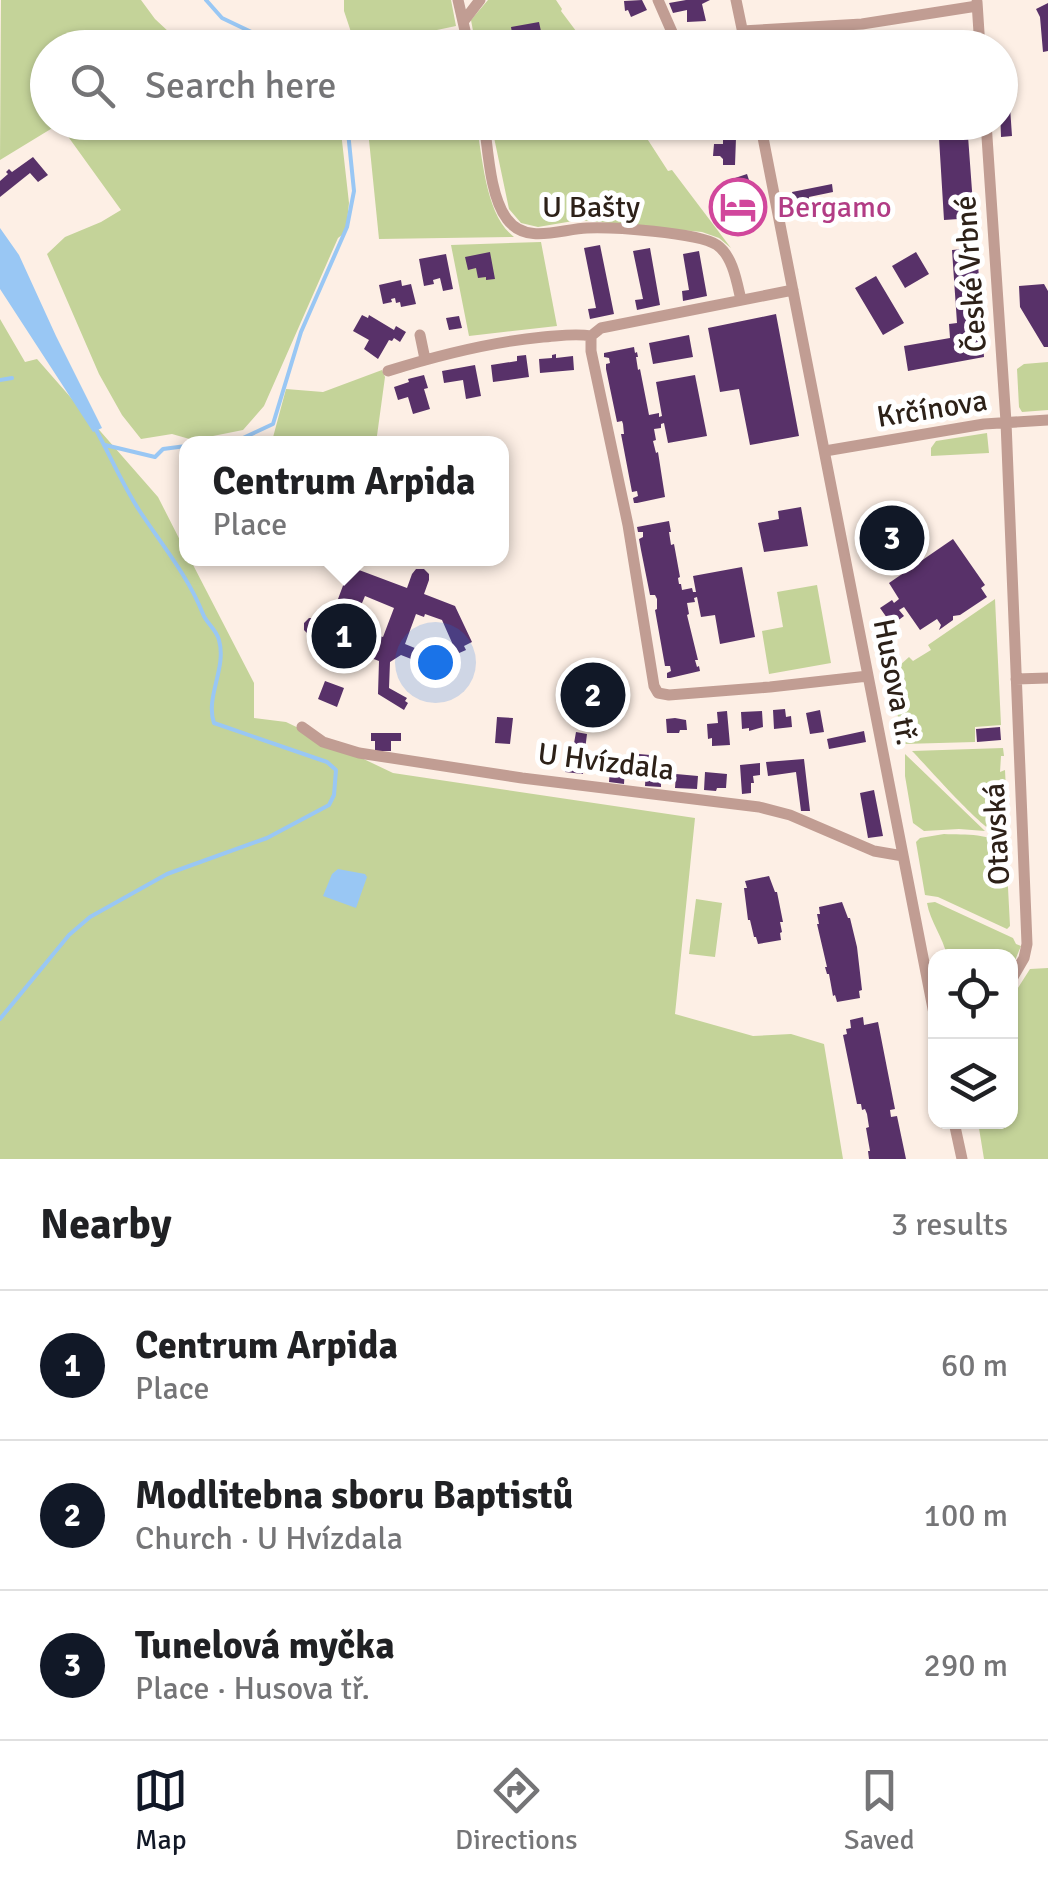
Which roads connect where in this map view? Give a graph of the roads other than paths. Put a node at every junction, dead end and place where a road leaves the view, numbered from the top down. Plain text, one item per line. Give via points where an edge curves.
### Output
1 (458, 0) edge
2 (480, 0) edge
3 (658, 0) edge
4 (736, 0) edge
5 (977, 3) edge
6 (463, 22) junction
7 (465, 30) edge
8 (671, 30) edge
9 (742, 30) edge
10 (759, 30) edge
11 (979, 30) edge
12 (487, 140) edge
13 (764, 140) edge
14 (987, 140) edge
15 (793, 290) junction
16 (741, 300) junction
17 (420, 335) dead end
18 (591, 336) junction
19 (425, 359) junction
20 (388, 371) dead end
21 (1048, 420) edge
22 (1006, 422) junction
23 (824, 452) junction
24 (868, 676) junction
25 (1048, 678) edge
26 (1016, 680) junction
27 (302, 727) dead end
28 (903, 856) junction
29 (1018, 968) edge
30 (928, 983) edge
31 (956, 1129) edge
32 (962, 1159) edge

1 - 6 street
2 - 6 street
3 - 8 street
4 - 9 street
5 - 10 street via 862,24
5 - 11 street
6 - 7 street
12 - 16 street, U Bašty via 498,201 516,229 546,234 588,228 702,240 728,257
13 - 15 street
14 - 22 street, České Vrbné
15 - 16 street
15 - 23 street, Husova tř.
16 - 18 street via 601,328
17 - 19 street
18 - 19 street via 512,340
18 - 24 street via 658,693
19 - 20 street
21 - 22 street, Krčínova
22 - 23 street, Krčínova
22 - 26 street, Otavská
23 - 24 street, Husova tř.
24 - 28 street, Husova tř.
25 - 26 street
26 - 29 street, Otavská via 1027,944
27 - 28 street, U Hvízdala via 359,753 759,807 874,852
28 - 30 street, Husova tř.
31 - 32 street

